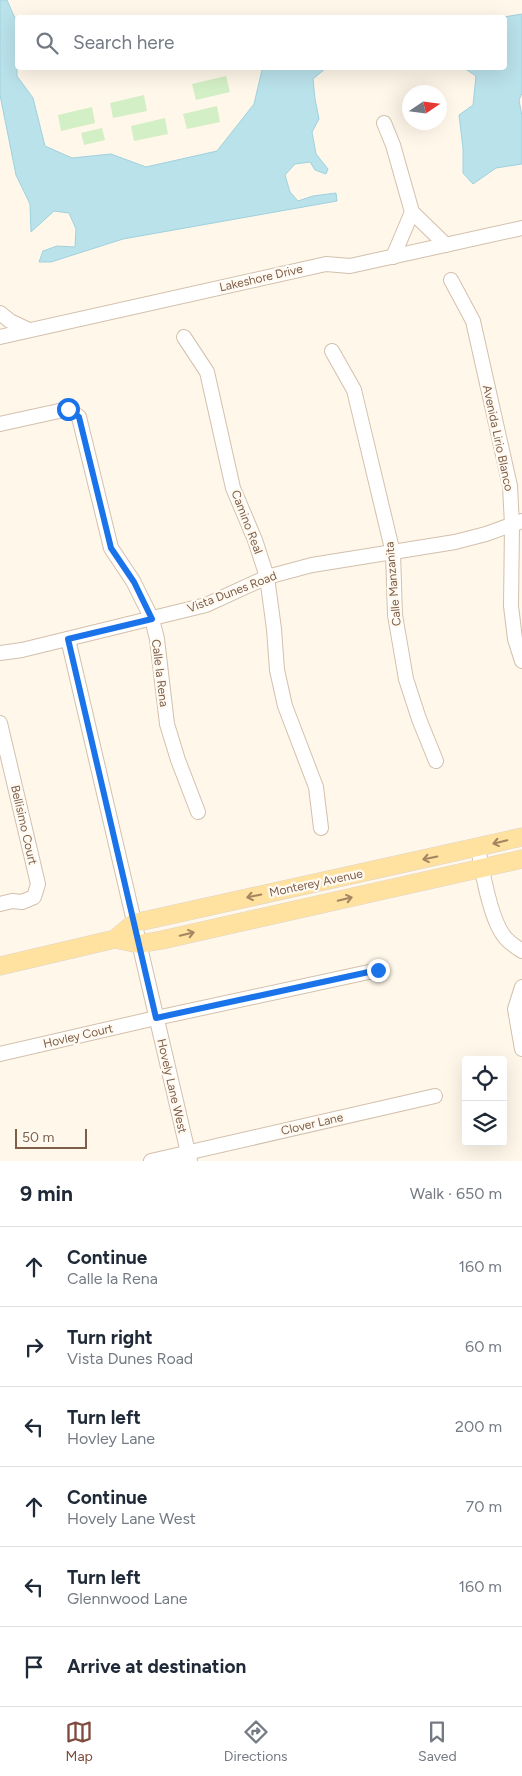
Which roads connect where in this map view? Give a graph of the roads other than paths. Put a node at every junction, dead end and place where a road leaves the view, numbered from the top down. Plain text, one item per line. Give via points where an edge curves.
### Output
1 (384, 123) dead end
2 (412, 212) junction
3 (522, 228) edge
4 (446, 245) junction
5 (394, 256) junction
6 (451, 280) dead end
7 (0, 313) edge
8 (30, 330) junction
9 (0, 336) edge
10 (184, 337) dead end
11 (332, 351) dead end
12 (0, 424) edge
13 (517, 523) edge
14 (393, 553) junction
15 (267, 577) junction
16 (152, 619) junction
17 (68, 639) junction
18 (0, 653) edge
19 (522, 662) edge
20 (0, 723) edge
21 (436, 761) dead end
22 (198, 812) dead end
23 (321, 828) dead end
24 (522, 837) edge
25 (478, 847) junction
26 (522, 859) edge
27 (481, 868) junction
28 (0, 904) edge
29 (134, 923) junction
30 (115, 938) junction
31 (139, 944) junction
32 (522, 951) edge
33 (0, 966) edge
34 (378, 970) dead end
35 (522, 987) edge
36 (156, 1018) junction
37 (522, 1049) edge
38 (0, 1054) edge
39 (435, 1096) dead end
40 (189, 1157) edge
41 (151, 1161) edge

1 - 2 street
2 - 4 street
2 - 5 street
3 - 4 street, Lakeshore Drive
4 - 5 street, Lakeshore Drive
5 - 8 street, Lakeshore Drive via 350,266 326,264
6 - 13 street, Avenida Lirio Blanco via 473,321
7 - 8 street via 10,322
8 - 9 street, Lakeshore Drive
10 - 15 street, Camino Real via 207,372 233,488
11 - 14 street, Calle Manzanita via 354,390
12 - 16 street, Calle la Rena via 68,409 79,417 111,548 134,582
13 - 14 street, Vista Dunes Road via 455,542
13 - 19 street, Avenida Lirio Blanco via 510,564 511,606
14 - 15 street, Vista Dunes Road via 312,565
14 - 21 street, Calle Manzanita via 395,615 400,648 409,687
15 - 16 street, Vista Dunes Road via 206,605
15 - 23 street, Camino Real via 277,670 285,706 316,787
16 - 17 street, Vista Dunes Road
16 - 22 street, Calle la Rena via 167,724
17 - 18 street, Vista Dunes Road
17 - 29 street, Hovely Lane West
20 - 28 street, Bellisimo Court via 38,884 34,897
24 -> 25 main road, Monterey Avenue
25 - 27 street
25 -> 29 main road, Monterey Avenue
26 - 27 main road, Monterey Avenue
31 -> 27 main road, Monterey Avenue
27 - 32 street via 504,937
29 - 30 main road, Monterey Avenue
29 - 31 street, Hovely Lane West
30 - 31 main road, Monterey Avenue
30 - 33 main road, Monterey Avenue
31 - 36 street, Hovely Lane West
34 - 36 street, Hovley Court
35 - 37 street via 515,1009
36 - 38 street, Hovley Court
36 - 40 street, Hovely Lane West
39 - 40 street, Clover Lane
40 - 41 street, Clover Lane

